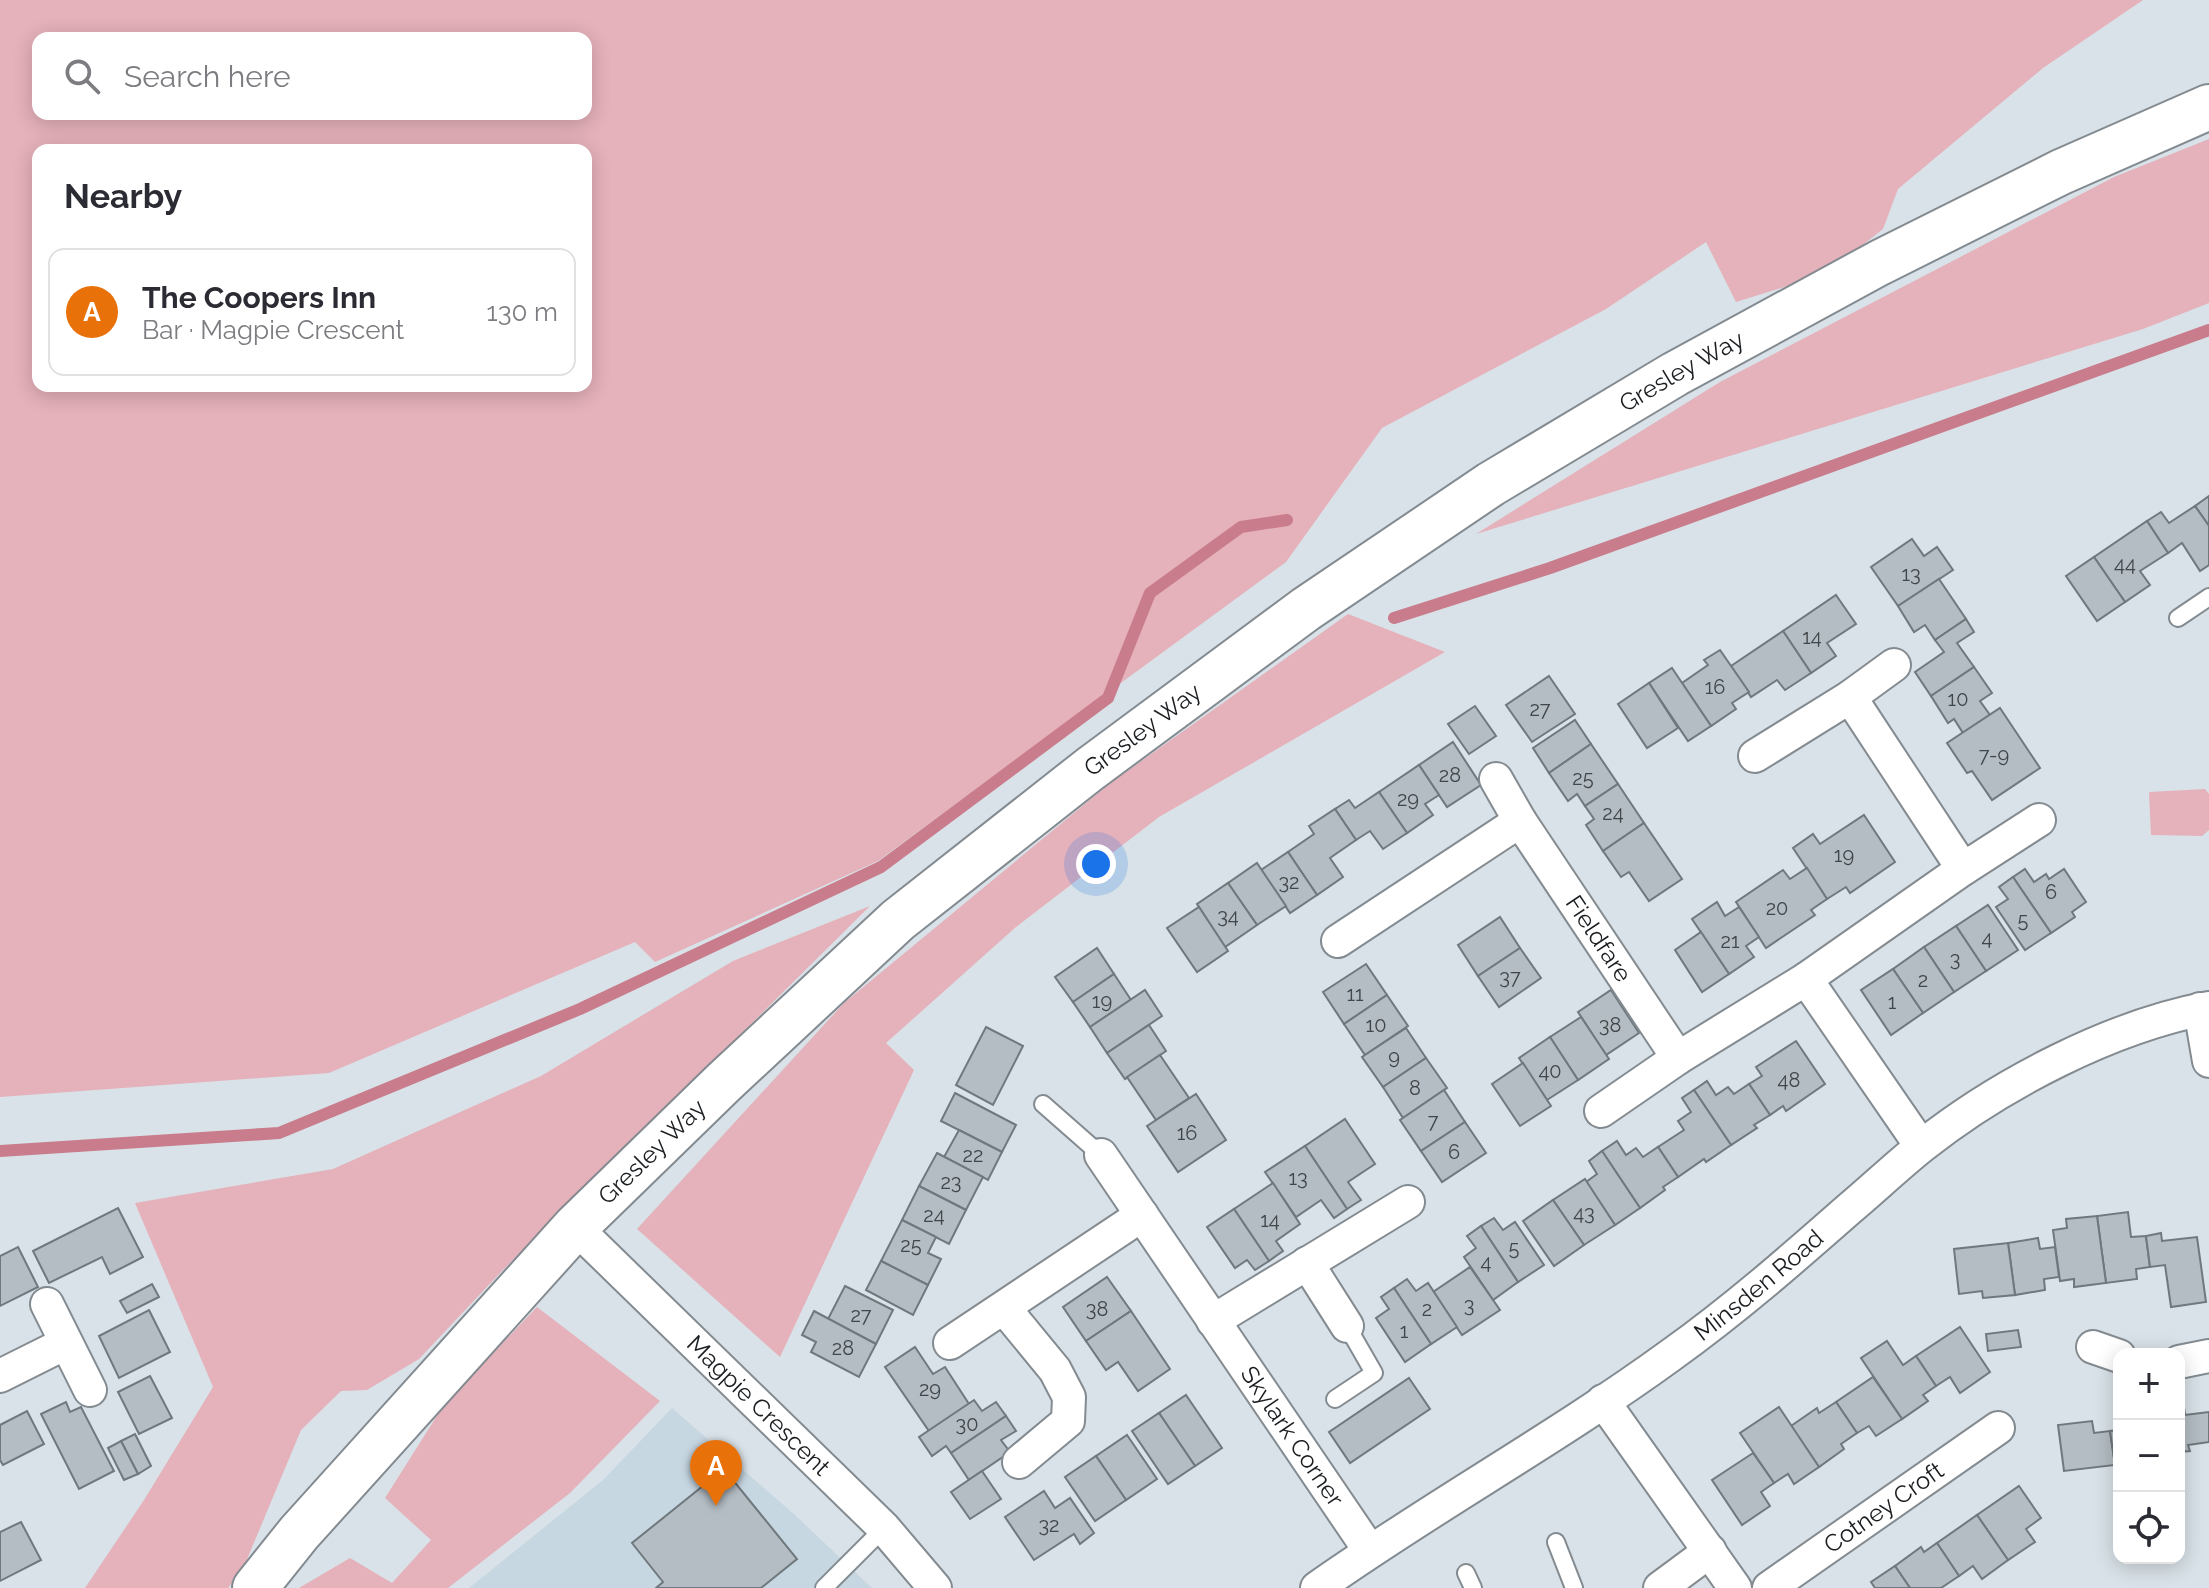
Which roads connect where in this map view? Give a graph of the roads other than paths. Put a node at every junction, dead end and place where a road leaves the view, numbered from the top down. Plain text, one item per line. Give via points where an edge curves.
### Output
1 (2209, 107) edge
2 (2209, 597) edge
3 (2178, 618) dead end
4 (1894, 665) dead end
5 (1850, 697) junction
6 (1755, 756) dead end
7 (1496, 779) dead end
8 (2039, 820) dead end
9 (1520, 821) junction
10 (1963, 869) junction
11 (1338, 941) dead end
12 (1806, 979) junction
13 (2204, 1008) edge
14 (1678, 1058) junction
15 (2209, 1061) edge
16 (1043, 1104) dead end
17 (1601, 1111) dead end
18 (1921, 1146) junction
19 (1101, 1155) joint
20 (1408, 1202) dead end
21 (1142, 1215) junction
22 (575, 1227) junction
23 (1307, 1263) junction
24 (47, 1304) dead end
25 (1004, 1308) junction
26 (1213, 1321) junction
27 (1347, 1326) joint
28 (66, 1343) junction
29 (950, 1343) dead end
30 (2209, 1356) edge
31 (2185, 1361) edge
32 (0, 1376) edge
33 (90, 1390) dead end
34 (1335, 1399) dead end
35 (1603, 1401) junction
36 (1998, 1428) dead end
37 (1019, 1462) dead end
38 (884, 1528) junction
39 (1556, 1542) dead end
40 (1370, 1551) junction
41 (1710, 1551) junction
42 (255, 1588) edge
43 (824, 1588) edge
44 (935, 1588) edge
45 (1317, 1588) edge
46 (1574, 1588) edge
47 (1660, 1588) edge
48 (1735, 1588) edge
49 (1769, 1588) edge

1 - 22 street, Gresley Way via 2061,172 1675,374 1491,484 1319,600 1090,769 898,920
2 - 3 lane
4 - 5 street
5 - 6 street
5 - 10 street
7 - 9 street, Fieldfare
8 - 10 street
9 - 11 street
9 - 14 street, Fieldfare
10 - 12 street
12 - 14 street
12 - 18 street
13 - 15 street
13 - 18 street, Minsden Road via 2084,1048 1971,1110
14 - 17 street
16 - 19 lane
18 - 35 street, Minsden Road via 1730,1311
19 - 21 street, Skylark Corner
20 - 23 street
21 - 25 street
21 - 26 street, Skylark Corner
22 - 38 street, Magpie Crescent
22 - 42 street, Gresley Way
23 - 26 street
23 - 27 street
24 - 28 street
25 - 29 street
25 - 37 street via 1055,1370 1069,1397 1068,1421
26 - 40 street, Skylark Corner
27 - 34 lane via 1374,1373
28 - 32 street
28 - 33 street
30 - 31 street
35 - 40 street, Minsden Road
35 - 41 street
36 - 49 street, Cotney Croft
38 - 43 lane
38 - 44 street, Magpie Crescent
39 - 46 lane
40 - 45 street, Minsden Road
41 - 47 street
41 - 48 street

